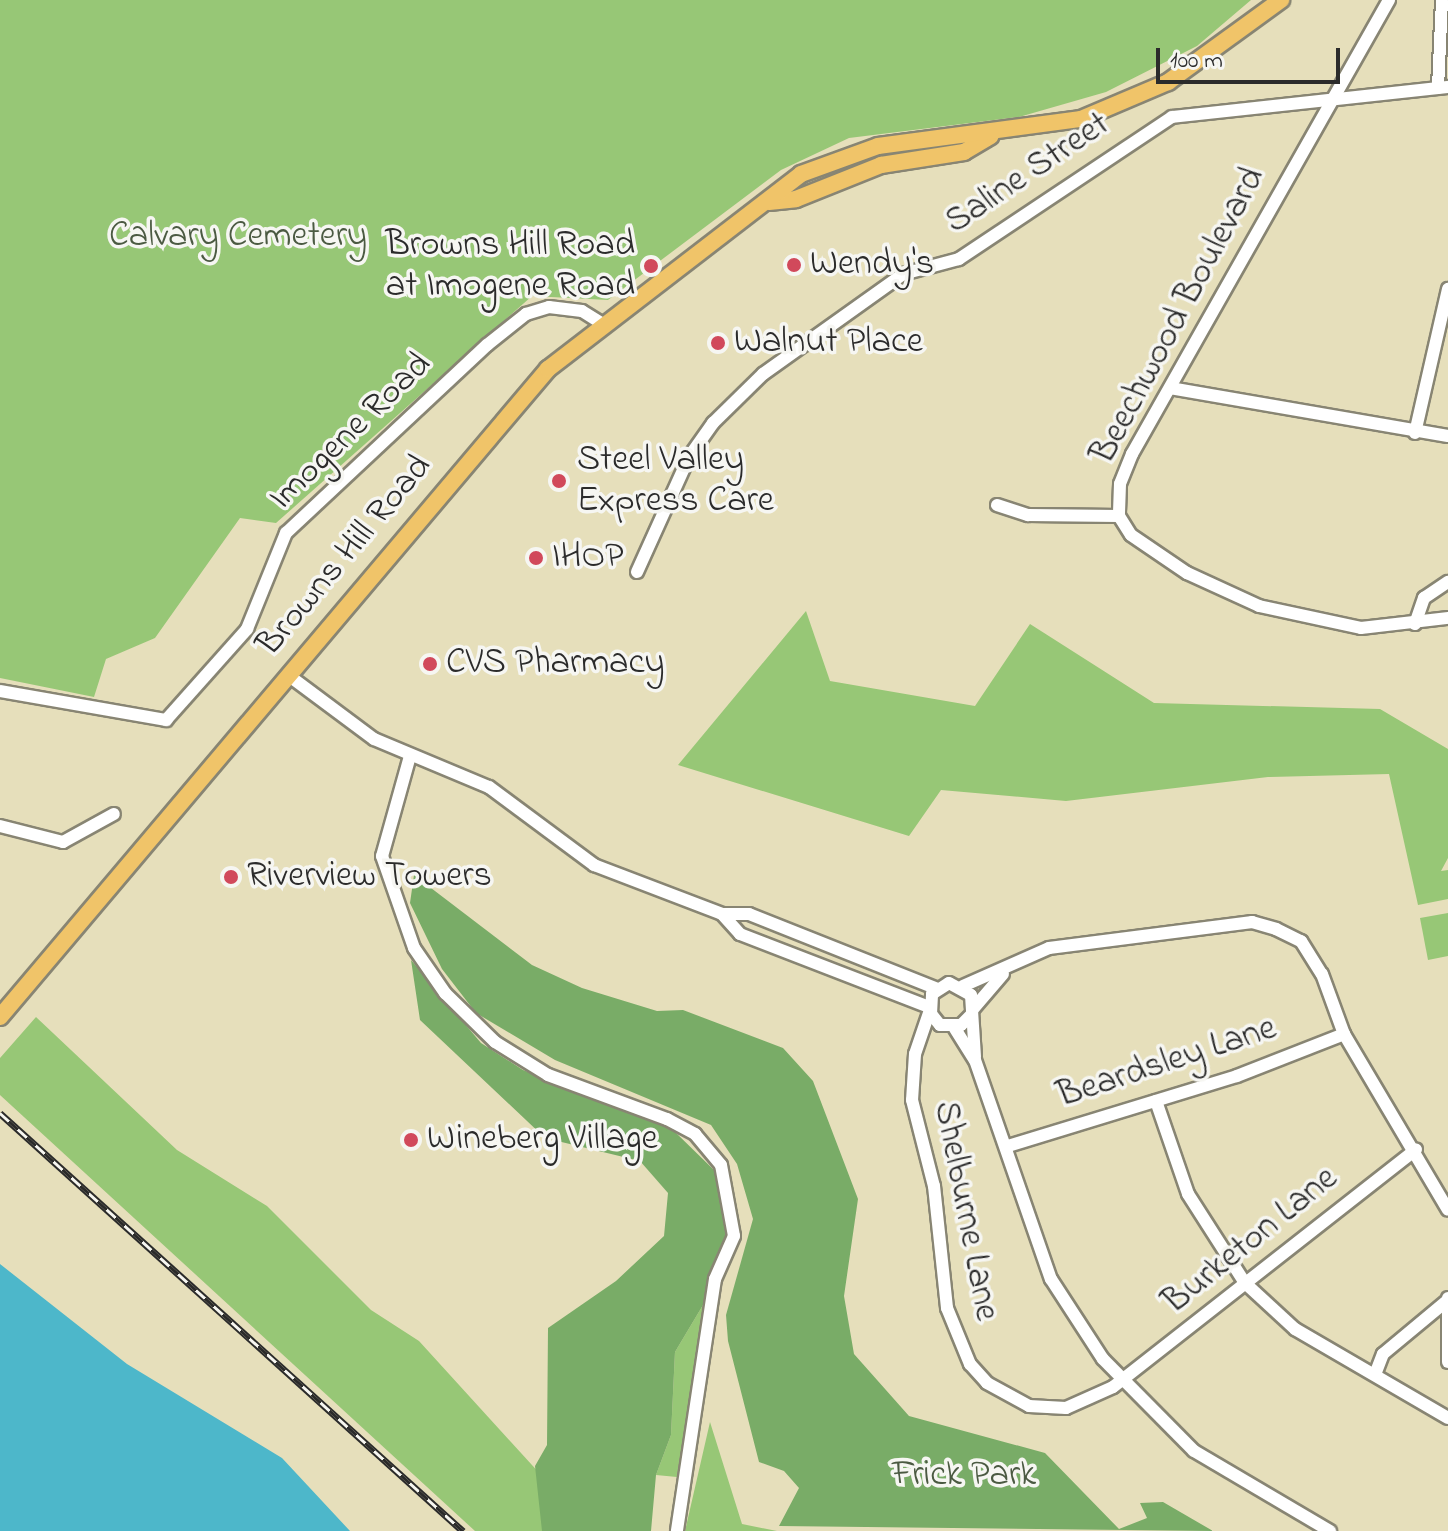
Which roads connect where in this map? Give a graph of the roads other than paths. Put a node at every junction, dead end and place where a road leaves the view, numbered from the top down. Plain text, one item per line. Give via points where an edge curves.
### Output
1 (1281, 0) edge
2 (1389, 0) edge
3 (1442, 0) edge
4 (1443, 88) edge
5 (1335, 96) junction
6 (1448, 289) edge
7 (606, 326) junction
8 (1170, 388) junction
9 (1415, 433) junction
10 (1448, 436) edge
11 (997, 505) dead end
12 (1119, 516) junction
13 (637, 572) dead end
14 (1448, 582) edge
15 (1448, 618) edge
16 (1415, 624) junction
17 (288, 675) junction
18 (0, 691) edge
19 (410, 756) junction
20 (114, 814) dead end
21 (0, 826) edge
22 (722, 914) junction
23 (1003, 974) junction
24 (963, 986) junction
25 (937, 989) junction
26 (930, 1009) junction
27 (972, 1012) junction
28 (0, 1017) edge
29 (947, 1026) junction
30 (1344, 1034) junction
31 (919, 1037) junction
32 (975, 1060) junction
33 (1156, 1101) junction
34 (1008, 1146) junction
35 (1416, 1149) junction
36 (1448, 1210) edge
37 (1245, 1283) junction
38 (1448, 1299) edge
39 (1448, 1362) edge
40 (1376, 1372) junction
41 (1122, 1380) junction
42 (1448, 1418) edge
43 (677, 1531) edge
44 (1330, 1531) edge

1 - 7 main road, Browns Hill Road via 1202,61 1123,104 991,136 964,152 881,165 796,199 769,202
2 - 5 street, Beechwood Boulevard
3 - 4 street
4 - 5 street, Saline Street
5 - 8 street, Beechwood Boulevard
5 - 13 street, Saline Street via 1172,117 959,259 903,274 852,307 713,423 689,457
6 - 9 street
7 - 17 main road, Browns Hill Road via 529,385
7 - 18 street, Imogene Road via 582,311 549,307 526,314 487,345 286,533 247,629 166,720
8 - 9 street
8 - 12 street, Beechwood Boulevard via 1123,475
9 - 10 street
11 - 12 street via 1028,515
12 - 16 street, Beechwood Boulevard via 1131,535 1166,559 1259,606 1329,625
14 - 16 street via 1424,598
15 - 16 street, Beechwood Boulevard
17 - 19 street
17 - 28 main road, Browns Hill Road
19 - 22 street via 489,787 594,865
19 - 43 street via 382,856 414,948 445,993 495,1042 548,1075 695,1134 721,1165 734,1236 715,1279
20 - 21 street via 63,842
22 - 25 street via 749,914
22 - 26 street via 740,934
23 - 24 street
23 - 27 street
23 - 30 street via 1049,948 1252,922 1301,941
24 - 25 street
24 - 27 street
25 - 26 street, Shelburne Lane
26 - 29 street
26 - 31 street, Shelburne Lane
27 - 29 street
27 - 32 street
29 - 31 street
29 - 32 street
30 - 33 street, Beardsley Lane
30 - 35 street
31 - 41 street, Shelburne Lane via 912,1100 934,1186 939,1273 970,1364 1010,1399 1046,1408 1085,1403
32 - 34 street
33 - 34 street, Beardsley Lane
33 - 37 street via 1188,1194
34 - 41 street via 1051,1279
35 - 36 street
35 - 37 street, Burketon Lane
37 - 40 street via 1295,1329
37 - 41 street, Burketon Lane
38 - 39 street
38 - 40 street via 1383,1354
40 - 42 street
41 - 44 street via 1194,1451

